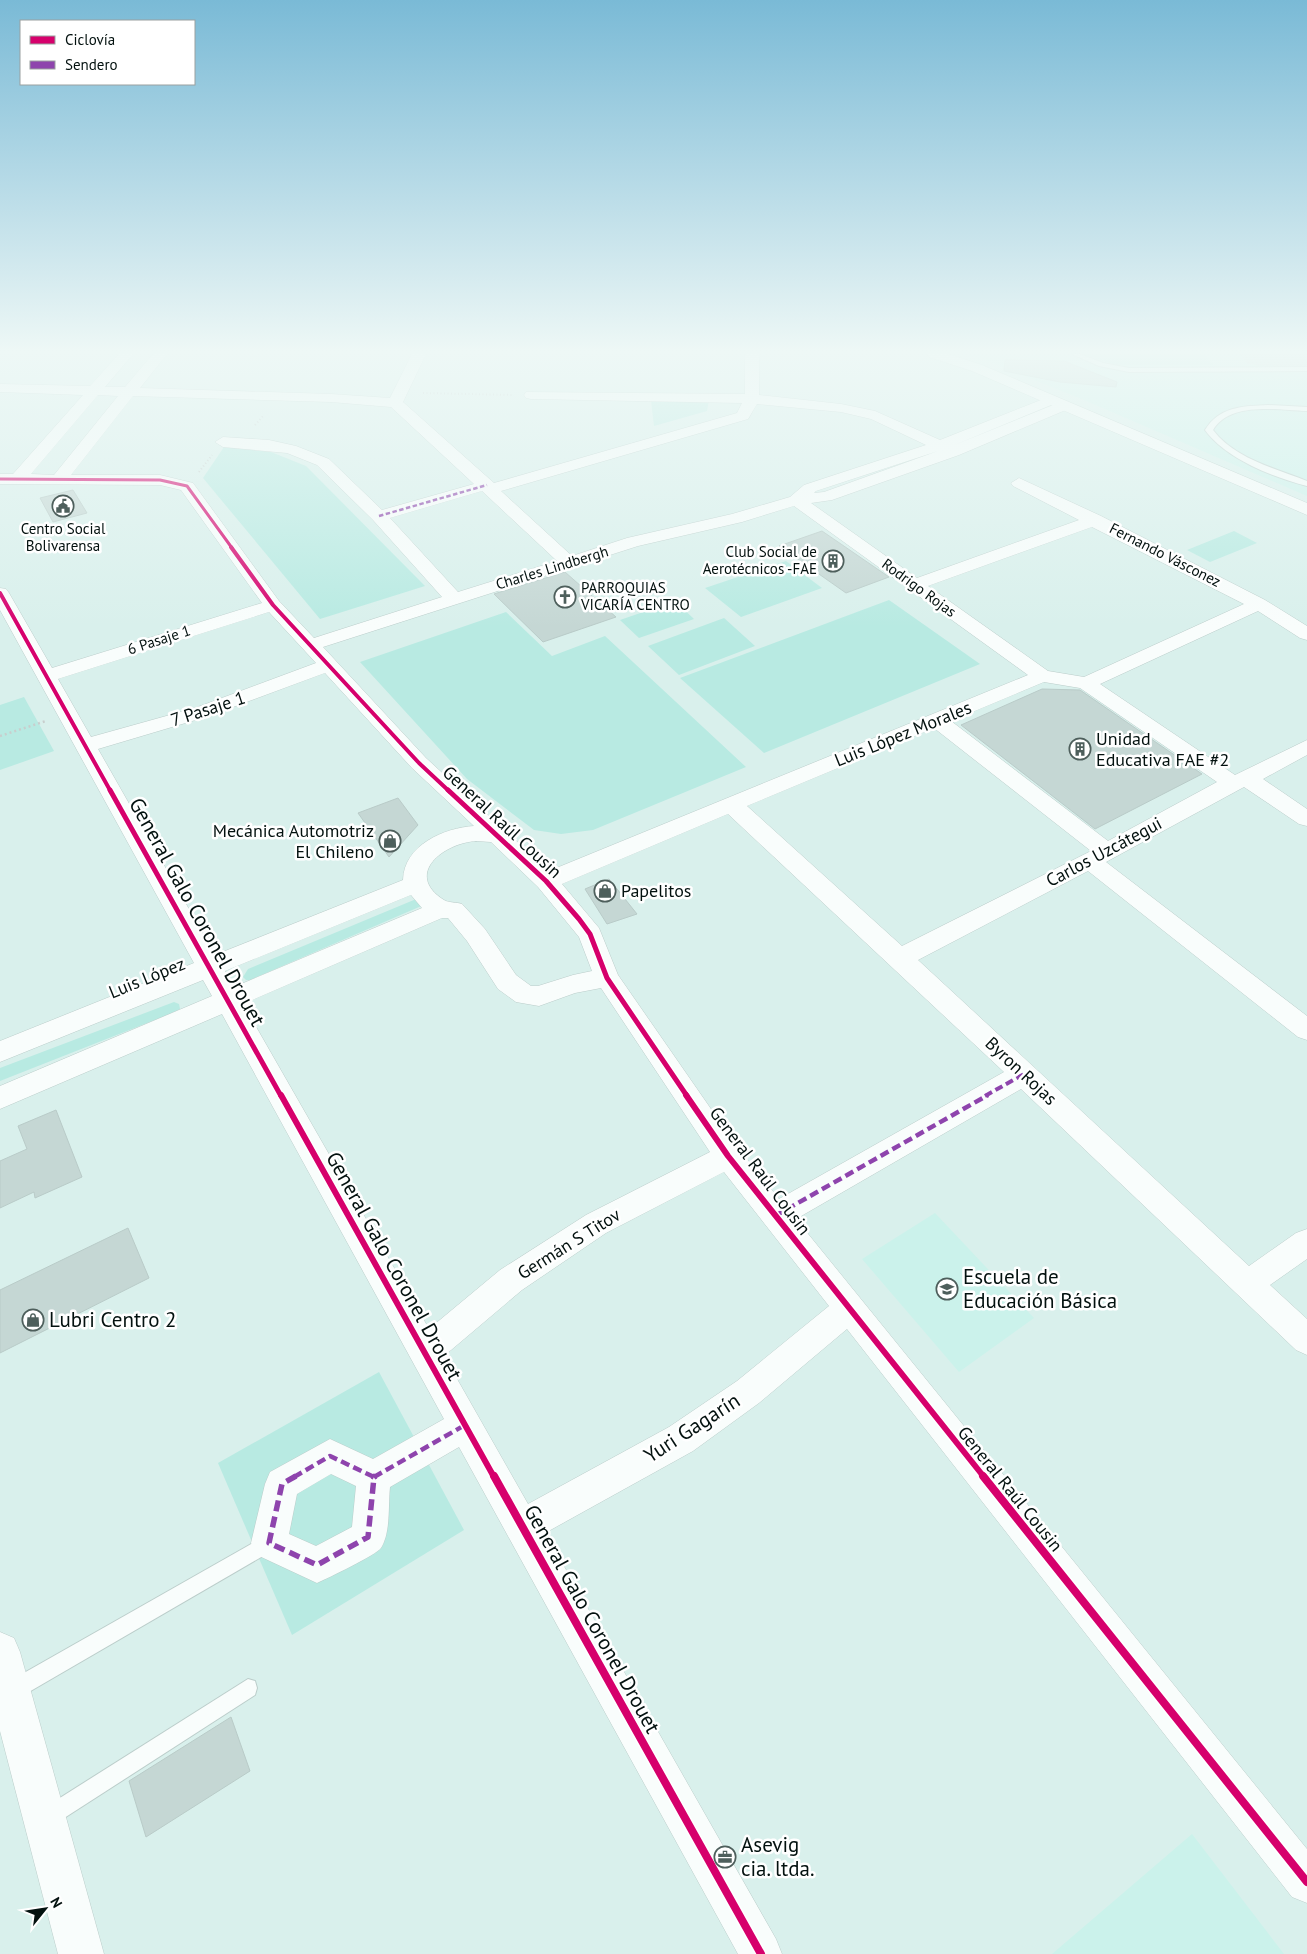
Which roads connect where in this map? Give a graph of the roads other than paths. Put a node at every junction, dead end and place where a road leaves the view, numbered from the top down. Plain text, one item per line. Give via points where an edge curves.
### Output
1 (47, 445) edge
2 (86, 445) edge
3 (263, 445) edge
4 (446, 445) edge
5 (638, 445) edge
6 (940, 445) edge
7 (956, 445) edge
8 (1156, 445) edge
9 (1221, 445) edge
10 (947, 449) junction
11 (0, 479) edge
12 (18, 479) junction
13 (59, 479) junction
14 (1019, 483) dead end
15 (1307, 484) edge
16 (488, 487) junction
17 (796, 500) junction
18 (1307, 510) edge
19 (379, 516) junction
20 (1095, 520) junction
21 (569, 562) junction
22 (915, 585) junction
23 (0, 593) edge
24 (453, 598) junction
25 (1259, 604) junction
26 (273, 605) junction
27 (1307, 634) edge
28 (311, 646) junction
29 (328, 665) junction
30 (46, 676) junction
31 (1042, 676) junction
32 (1086, 683) junction
33 (937, 720) junction
34 (85, 746) junction
35 (1307, 746) edge
36 (1239, 781) junction
37 (732, 805) junction
38 (1307, 819) edge
39 (498, 836) junction
40 (1098, 856) junction
41 (546, 881) junction
42 (416, 884) junction
43 (439, 910) junction
44 (900, 958) junction
45 (210, 968) junction
46 (607, 978) junction
47 (228, 1000) junction
48 (1307, 1030) edge
49 (0, 1052) edge
50 (1024, 1074) junction
51 (0, 1098) edge
52 (728, 1156) junction
53 (775, 1216) junction
54 (1307, 1242) edge
55 (1248, 1284) junction
56 (849, 1308) junction
57 (1307, 1340) edge
58 (424, 1353) junction
59 (465, 1425) junction
60 (374, 1477) junction
61 (522, 1526) junction
62 (269, 1543) junction
63 (0, 1652) edge
64 (248, 1688) dead end
65 (11, 1691) junction
66 (44, 1820) junction
67 (1307, 1882) edge
68 (81, 1954) edge
69 (760, 1954) edge

1 - 12 street
2 - 13 street
3 - 19 street via 290,449 323,462
4 - 16 street
5 - 16 street
6 - 10 street
7 - 10 street, Charles Lindbergh
8 - 18 street
9 - 15 lane
10 - 17 street, Charles Lindbergh via 810,488
11 - 12 street
12 - 13 street
13 - 26 street, General Raúl Cousin via 160,480 187,486
14 - 20 street, Fernando Vásconez
16 - 19 street
16 - 21 street
17 - 21 street, Charles Lindbergh
17 - 22 street, Rodrigo Rojas
19 - 24 street
20 - 22 street
20 - 25 street, Fernando Vásconez
21 - 24 street, Charles Lindbergh
22 - 31 street, Rodrigo Rojas
23 - 30 street, General Galo Coronel Drouet
24 - 28 street, Charles Lindbergh
25 - 27 street, Fernando Vásconez
25 - 32 street
26 - 28 street, General Raúl Cousin
26 - 30 street, 6 Pasaje 1
28 - 29 street, General Raúl Cousin
29 - 34 street, 7 Pasaje 1 via 202,712
29 - 39 street, General Raúl Cousin via 419,763
30 - 34 street, General Galo Coronel Drouet
31 - 32 street
31 - 33 street, Luis López Morales
32 - 36 street
33 - 37 street, Luis López Morales
33 - 40 street
34 - 45 street, General Galo Coronel Drouet
35 - 36 street, Carlos Uzcátegui
36 - 38 street
36 - 40 street, Carlos Uzcátegui
37 - 41 street, Luis López Morales
37 - 44 street, Byron Rojas
39 - 41 street, General Raúl Cousin
39 - 42 street, General Raúl Cousin via 478,832 445,838 430,848 420,862 415,872
40 - 44 street, Carlos Uzcátegui
40 - 48 street
41 - 46 street, General Raúl Cousin via 590,934
42 - 43 street
42 - 45 street, Luis López
43 - 46 street via 454,910 476,935 507,982 525,995 539,996 574,984
43 - 47 street
44 - 50 street, Byron Rojas
45 - 47 street, General Galo Coronel Drouet
45 - 49 street, Luis López
46 - 52 street, General Raúl Cousin
47 - 51 street
47 - 58 street, General Galo Coronel Drouet
50 - 53 street
50 - 55 street, Byron Rojas
52 - 53 street, General Raúl Cousin
52 - 58 street, Germán S Titov via 596,1224 518,1275
53 - 56 street, General Raúl Cousin
54 - 55 street
55 - 57 street, Byron Rojas
56 - 61 street, Yuri Gagarín via 748,1392 681,1439
56 - 67 street, General Raúl Cousin
58 - 59 street, General Galo Coronel Drouet
59 - 60 street
59 - 61 street, General Galo Coronel Drouet
60 - 62 street via 330,1456 282,1484
60 - 62 street via 368,1537 317,1565
61 - 69 street, General Galo Coronel Drouet
62 - 65 lane
63 - 65 street
64 - 66 lane
65 - 66 street
66 - 68 street

